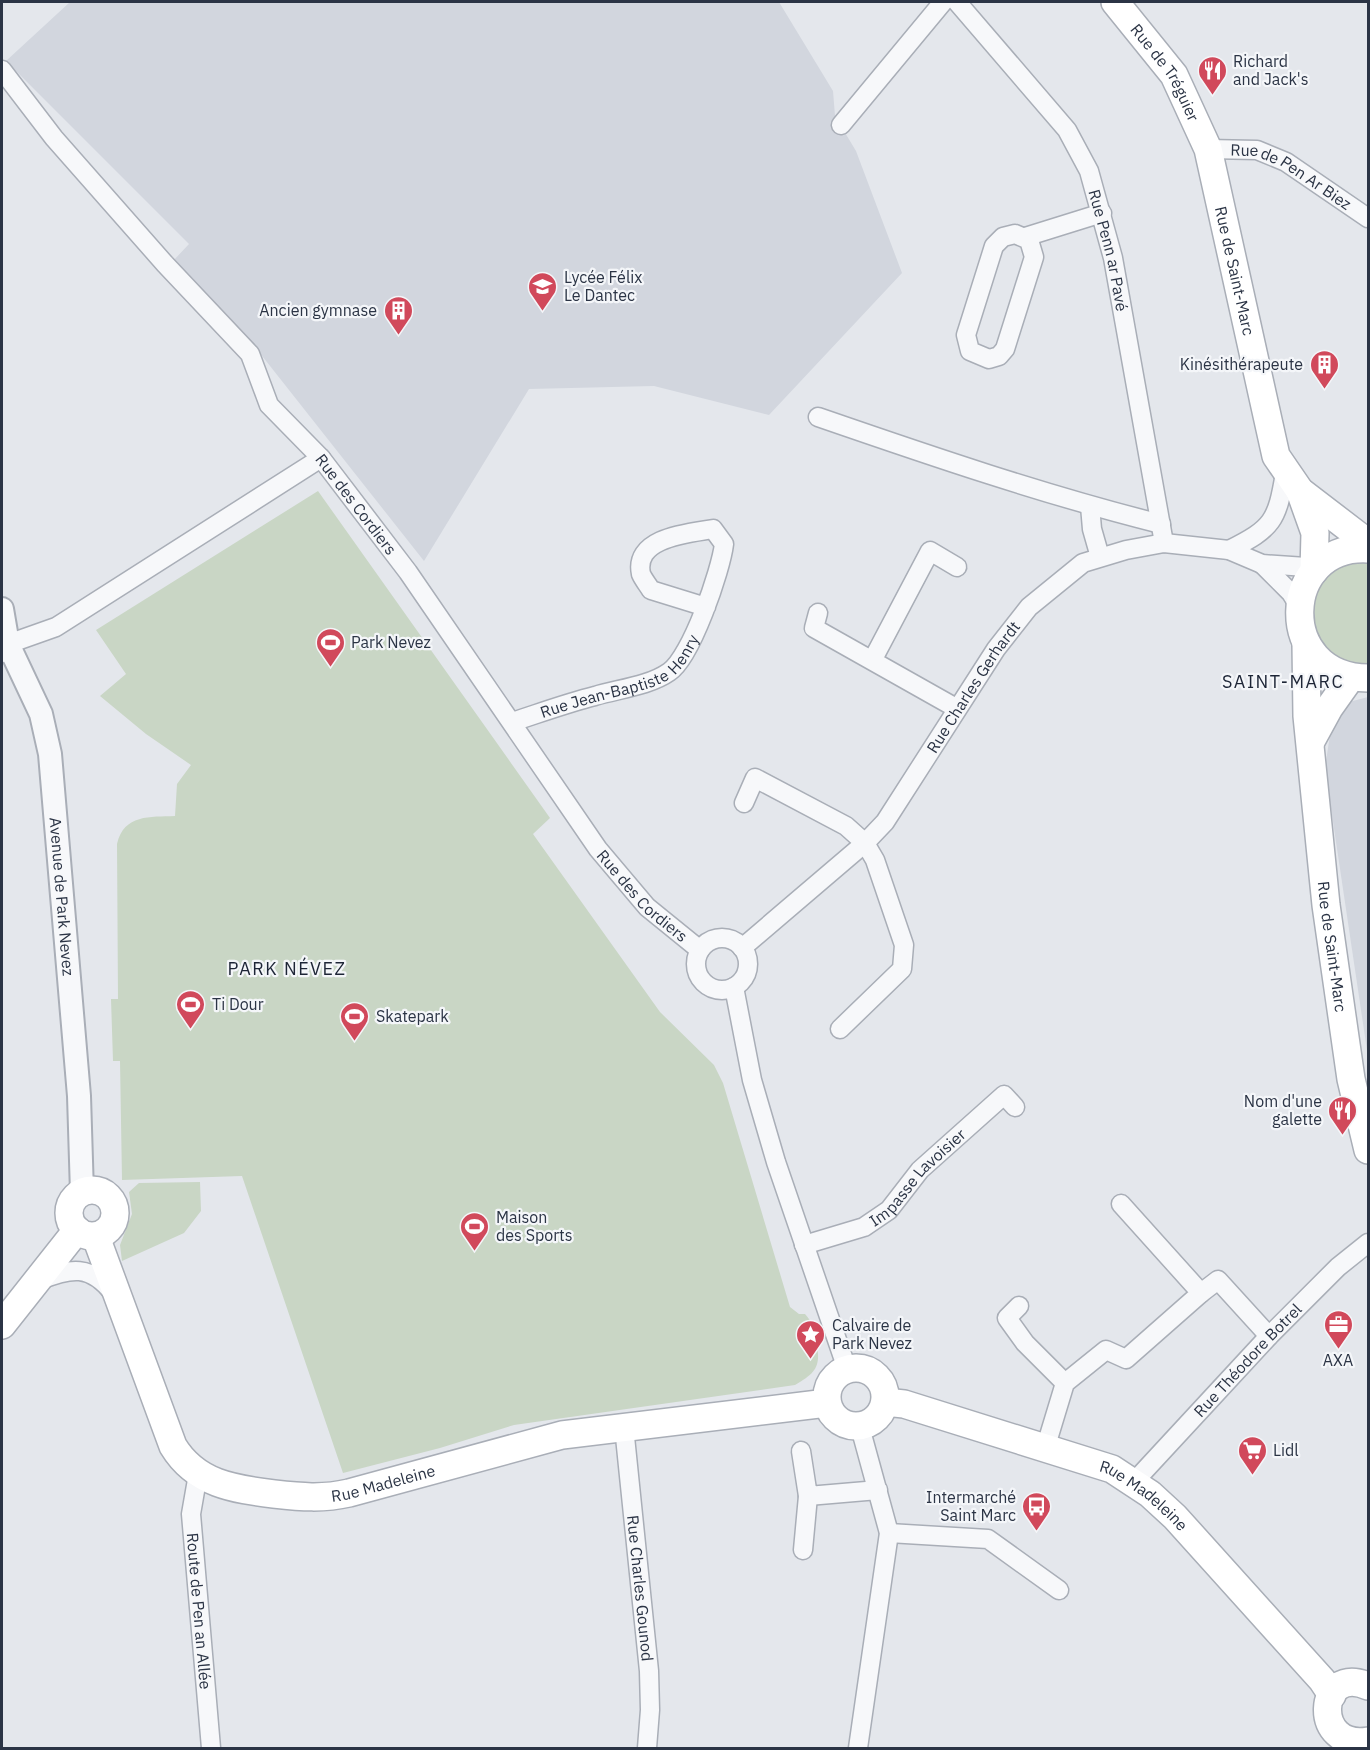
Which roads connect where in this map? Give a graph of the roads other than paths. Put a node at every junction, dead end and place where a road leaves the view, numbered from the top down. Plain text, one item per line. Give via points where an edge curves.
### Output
1 (943, 2) edge
2 (957, 2) edge
3 (1115, 2) edge
4 (2, 70) edge
5 (841, 125) dead end
6 (1208, 149) junction
7 (1102, 213) junction
8 (1368, 218) edge
9 (1025, 237) junction
10 (818, 417) dead end
11 (321, 459) junction
12 (1293, 482) junction
13 (1090, 506) junction
14 (1161, 524) junction
15 (1164, 543) junction
16 (1368, 543) edge
17 (1368, 549) edge
18 (1229, 550) junction
19 (1101, 557) junction
20 (1262, 564) junction
21 (957, 567) dead end
22 (1314, 571) junction
23 (1299, 606) junction
24 (706, 608) junction
25 (2, 609) edge
26 (818, 613) dead end
27 (1306, 644) junction
28 (4, 647) edge
29 (873, 659) junction
30 (1360, 678) edge
31 (956, 708) junction
32 (512, 722) junction
33 (1311, 741) junction
34 (744, 803) dead end
35 (865, 843) junction
36 (742, 948) junction
37 (700, 950) junction
38 (734, 987) junction
39 (840, 1029) dead end
40 (1015, 1107) dead end
41 (1368, 1150) edge
42 (82, 1193) junction
43 (1121, 1204) dead end
44 (86, 1233) junction
45 (1367, 1244) edge
46 (804, 1245) junction
47 (35, 1282) junction
48 (1201, 1293) junction
49 (120, 1301) junction
50 (1018, 1306) dead end
51 (2, 1325) edge
52 (1269, 1336) junction
53 (847, 1369) junction
54 (1065, 1383) junction
55 (885, 1402) junction
56 (827, 1403) junction
57 (624, 1427) junction
58 (860, 1427) junction
59 (1045, 1449) junction
60 (801, 1451) dead end
61 (198, 1474) junction
62 (1133, 1482) junction
63 (878, 1490) junction
64 (808, 1496) junction
65 (890, 1533) junction
66 (803, 1550) dead end
67 (1059, 1590) dead end
68 (1367, 1683) edge
69 (1332, 1695) junction
70 (1368, 1741) edge
71 (860, 1748) edge
72 (211, 1749) edge
73 (646, 1749) edge

1 - 5 street
2 - 7 street, Rue Penn ar Pavé via 1067,130 1089,171
3 - 6 main road, Rue de Tréguier via 1174,75
4 - 11 street, Rue des Cordiers via 54,138 250,354 269,405
6 - 8 street, Rue de Pen Ar Biez via 1257,150 1286,162
6 - 12 main road, Rue de Saint-Marc via 1269,431 1276,456
7 - 9 street
7 - 14 street, Rue Penn ar Pavé
9 - 9 street via 1032,245 1034,257 1005,349 989,359 974,354 967,346 966,335 994,246 1009,235
10 - 13 street
11 - 28 street via 56,627
11 - 32 street, Rue des Cordiers via 408,572
12 - 16 main road, Rue de Saint-Marc
12 - 18 street via 1261,534
12 - 22 main road, Rue de Saint-Marc via 1315,533
13 - 14 street
13 - 19 street
14 - 15 street, Rue Penn ar Pavé
15 - 18 street, Rue Charles Gerhardt
15 - 19 street, Rue Charles Gerhardt
17 - 22 main road via 1342,552
18 - 20 street, Rue Charles Gerhardt
19 - 31 street, Rue Charles Gerhardt via 1083,563 1029,607
20 - 22 street, Rue Charles Gerhardt
20 - 23 street, Rue Charles Gerhardt
21 - 29 street via 930,551
22 - 23 main road
23 - 27 main road via 1299,626
24 - 24 street via 722,564 724,544 713,529 656,542 644,555 641,573 651,590
24 - 32 street, Rue Jean-Baptiste Henry via 681,660 670,672
25 - 28 street, Avenue de Park Nevez
26 - 29 street via 814,628
27 - 30 main road via 1333,671
27 - 33 main road, Rue de Saint-Marc via 1305,696
28 - 42 street, Avenue de Park Nevez via 41,714 50,754 79,1096
29 - 31 street
30 - 33 main road via 1329,708
31 - 35 street, Rue Charles Gerhardt via 885,822
32 - 37 street, Rue des Cordiers via 621,879 647,907
33 - 41 main road, Rue de Saint-Marc via 1326,905 1351,1079
34 - 35 street via 755,778 846,825
35 - 36 street, Rue Charles Gerhardt
35 - 39 street via 875,860 904,945 902,969
36 - 37 street via 720,938
36 - 38 street via 747,969
37 - 38 street via 697,971 705,984 719,990
38 - 46 street via 752,1080
40 - 46 street, Impasse Lavoisier via 1004,1095 920,1170 889,1210 864,1227
42 - 44 main road via 68,1210 71,1224
42 - 44 main road via 102,1193 112,1203 114,1217 108,1230
43 - 48 street
44 - 47 main road
44 - 49 main road, Rue Madeleine
45 - 52 street, Rue Théodore Botrel via 1338,1267
46 - 53 street
47 - 49 street via 79,1269 104,1281
47 - 51 main road
48 - 52 street via 1218,1280
48 - 54 street via 1126,1359 1106,1350
49 - 61 main road, Rue Madeleine via 173,1446
50 - 54 street via 1007,1318 1025,1343
52 - 62 street, Rue Théodore Botrel
53 - 55 main road via 864,1369 878,1378
53 - 56 main road via 830,1382
54 - 59 street
55 - 58 main road via 874,1421
55 - 59 main road, Rue Madeleine via 904,1404
56 - 57 main road, Rue Madeleine
56 - 58 main road via 839,1422
57 - 61 main road, Rue Madeleine via 562,1435 318,1498 234,1490
57 - 73 street, Rue Charles Gounod via 649,1671 651,1710
58 - 63 street
59 - 62 main road, Rue Madeleine via 1112,1468
60 - 64 street
61 - 72 street, Route de Pen an Allée via 191,1514
62 - 69 main road, Rue Madeleine via 1174,1517
63 - 64 street
63 - 65 street
64 - 66 street
65 - 67 street via 988,1539
65 - 71 street
68 - 69 main road via 1346,1684
69 - 70 main road via 1326,1712 1330,1729 1351,1743

